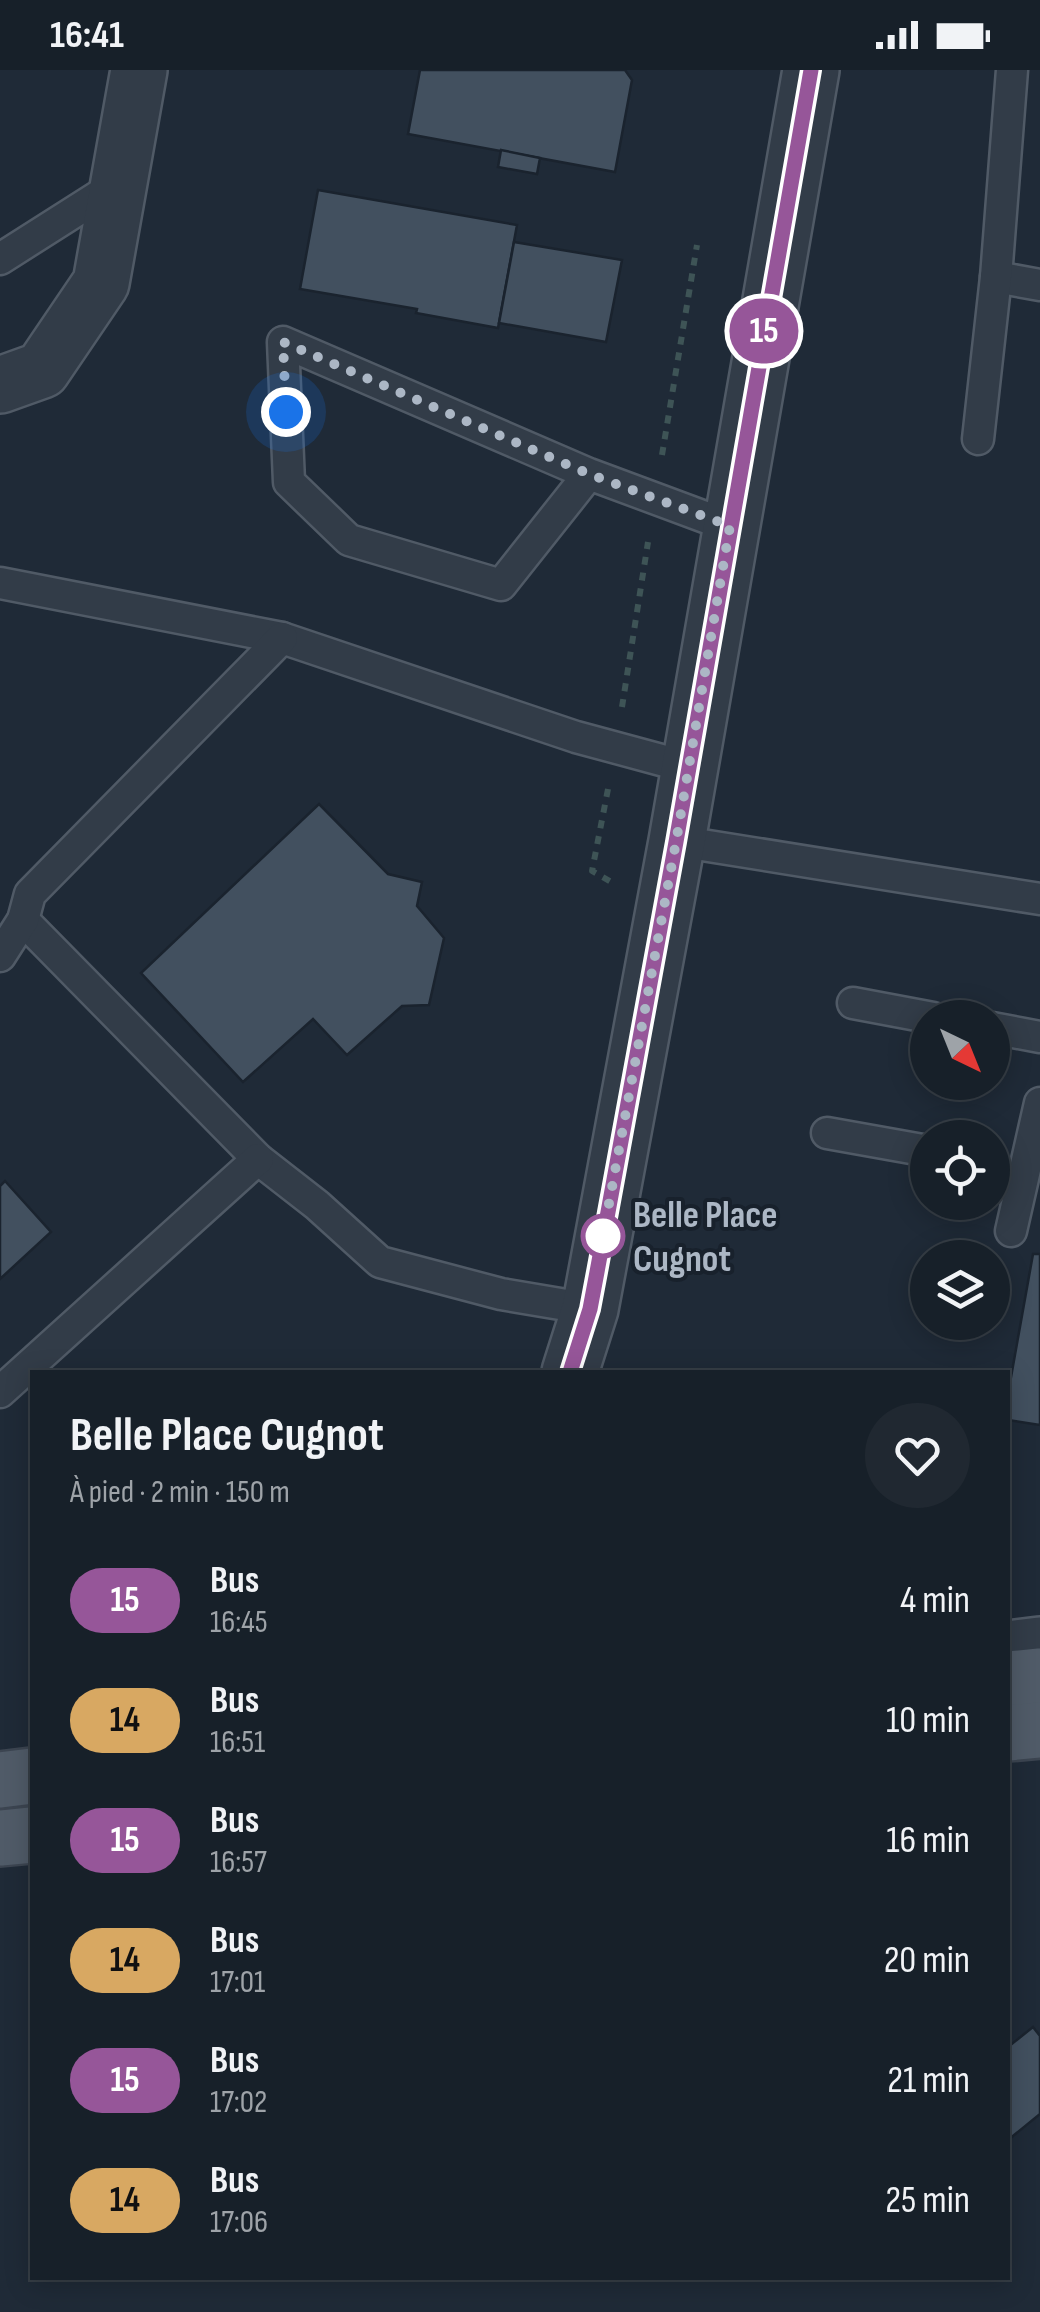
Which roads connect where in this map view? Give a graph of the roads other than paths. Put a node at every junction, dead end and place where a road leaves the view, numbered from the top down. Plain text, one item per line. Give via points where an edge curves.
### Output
1 (139, 70) edge
2 (811, 70) edge
3 (1012, 70) edge
4 (118, 184) junction
5 (0, 259) edge
6 (996, 277) junction
7 (1040, 286) edge
8 (0, 385) edge
9 (978, 439) dead end
10 (589, 474) junction
11 (730, 526) junction
12 (0, 583) edge
13 (282, 638) junction
14 (688, 767) junction
15 (676, 842) junction
16 (1040, 899) edge
17 (23, 920) junction
18 (0, 956) edge
19 (853, 1002) dead end
20 (910, 1013) edge
21 (1010, 1031) edge
22 (1040, 1037) edge
23 (1040, 1103) edge
24 (828, 1132) dead end
25 (910, 1148) edge
26 (258, 1159) junction
27 (1010, 1162) edge
28 (1010, 1209) edge
29 (1011, 1231) dead end
30 (590, 1309) junction
31 (571, 1370) edge
32 (588, 1370) edge
33 (0, 1392) edge
34 (1040, 1645) edge
35 (1010, 1649) edge
36 (1040, 1676) edge
37 (1010, 1679) edge
38 (1040, 1730) edge
39 (1010, 1733) edge
40 (30, 1776) edge
41 (0, 1780) edge
42 (30, 1814) edge
43 (0, 1822) edge
44 (30, 1835) edge
45 (0, 1838) edge

1 - 4 street
2 - 11 street
3 - 6 lane
4 - 5 lane
4 - 8 street via 101,284 42,370
6 - 7 lane
6 - 9 lane
10 - 10 lane via 553,458 283,342 289,482 349,540 501,584
10 - 11 lane
11 - 14 street
12 - 13 lane
13 - 14 lane
13 - 17 lane via 30,894
14 - 15 street
15 - 16 lane
15 - 30 street
17 - 18 lane
17 - 26 lane
19 - 20 lane
21 - 22 lane
23 - 27 lane
24 - 25 lane
26 - 30 lane via 380,1262
26 - 33 lane
28 - 29 lane
30 - 31 street
30 - 32 street
34 - 35 street
36 - 37 main road
38 - 39 main road
40 - 41 main road
42 - 43 street
44 - 45 main road

